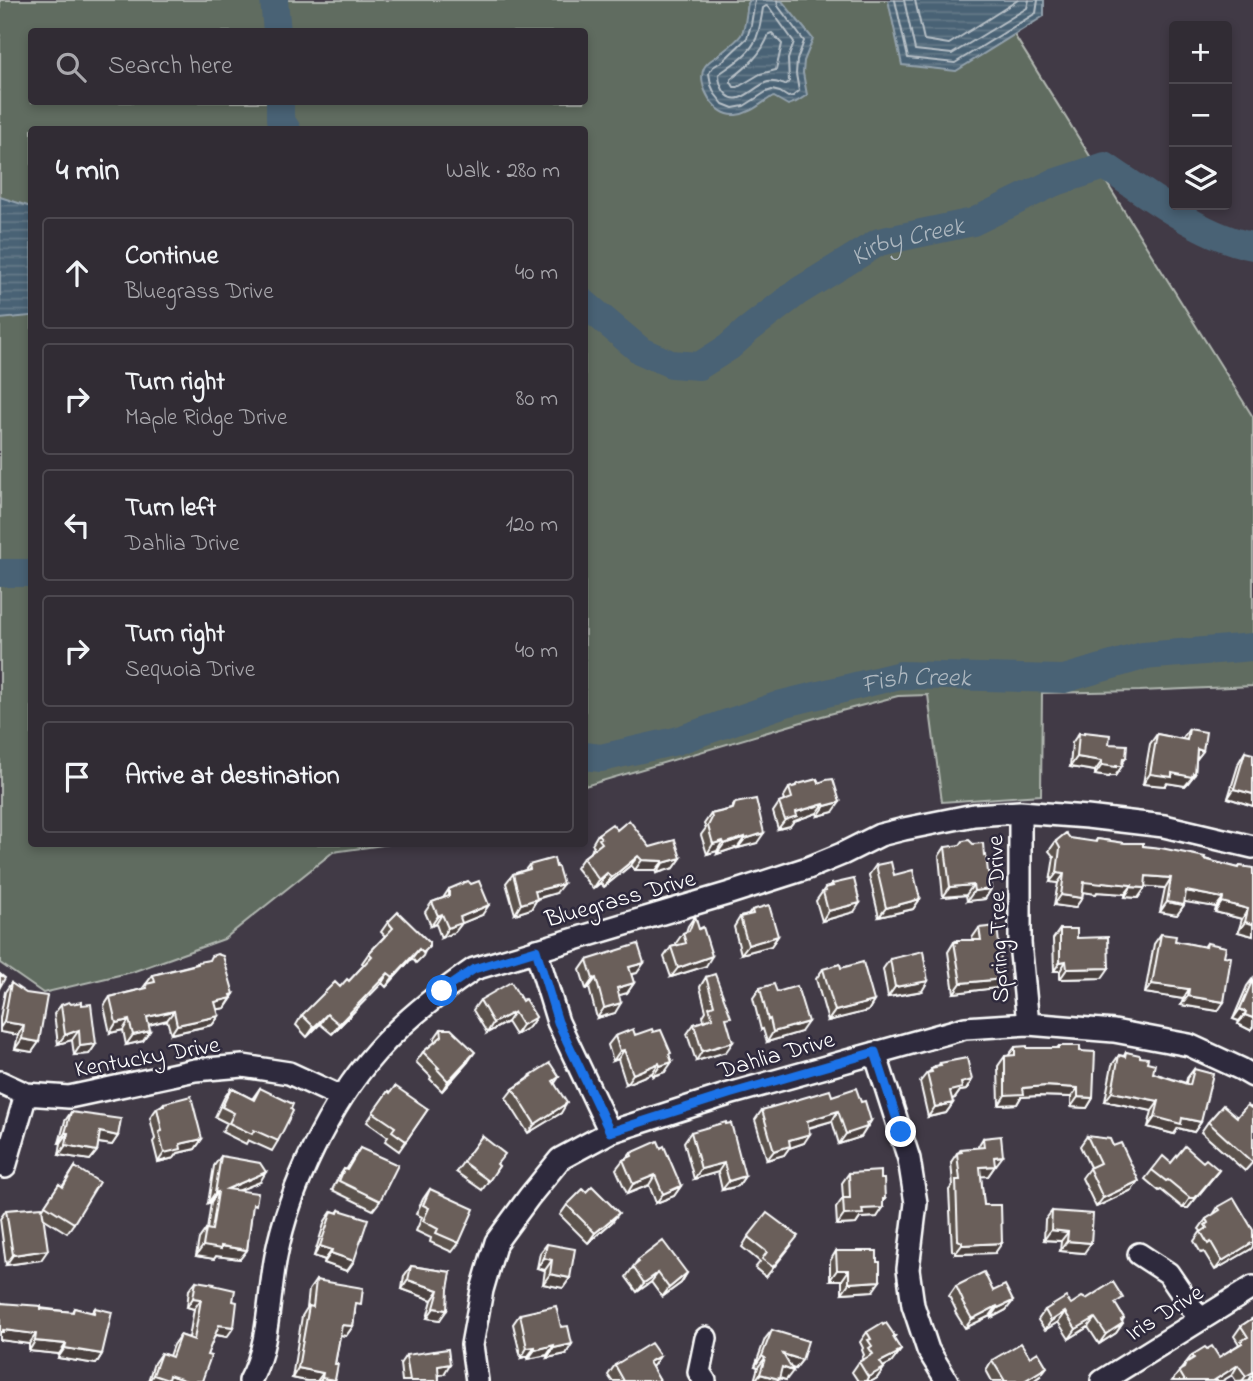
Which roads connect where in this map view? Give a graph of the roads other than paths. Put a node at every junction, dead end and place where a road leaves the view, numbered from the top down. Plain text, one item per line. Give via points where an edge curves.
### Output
1 (1020, 812) junction
2 (1253, 847) edge
3 (536, 950) junction
4 (1028, 1024) junction
5 (875, 1052) junction
6 (1253, 1076) edge
7 (0, 1082) edge
8 (26, 1094) junction
9 (341, 1097) junction
10 (610, 1132) junction
11 (5, 1167) dead end
12 (1139, 1254) dead end
13 (1253, 1287) edge
14 (1200, 1320) junction
15 (706, 1338) dead end
16 (1116, 1377) edge
17 (250, 1381) edge
18 (477, 1381) edge
19 (705, 1381) edge
20 (947, 1381) edge

1 - 2 street, Bluegrass Drive via 1164,826
1 - 3 street, Bluegrass Drive via 974,815 880,835 808,868
1 - 4 street, Spring Tree Drive via 1020,943
3 - 9 street, Bluegrass Drive via 474,969 442,991 376,1052
3 - 10 street via 558,1022
4 - 5 street, Dahlia Drive via 965,1028
4 - 6 street, Dahlia Drive via 1114,1031 1189,1045
5 - 10 street, Dahlia Drive
5 - 20 street via 909,1159 916,1203 908,1269 913,1305 928,1350
7 - 8 street, Kentucky Drive
8 - 9 street, Kentucky Drive via 69,1097 195,1070 243,1066 289,1073
8 - 11 street
9 - 17 street, Bluegrass Drive via 311,1153 284,1220 264,1338
10 - 18 street, Dahlia Drive via 560,1159 496,1242 472,1345
12 - 14 street via 1168,1273
13 - 14 street, Iris Drive
14 - 16 street, Iris Drive
15 - 19 street via 699,1372

